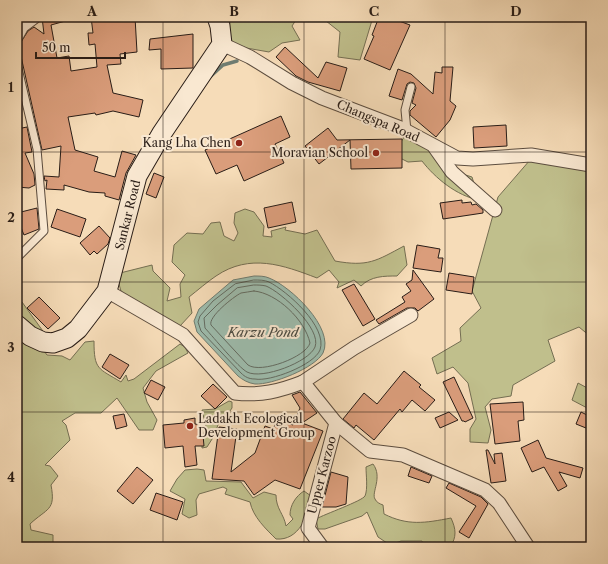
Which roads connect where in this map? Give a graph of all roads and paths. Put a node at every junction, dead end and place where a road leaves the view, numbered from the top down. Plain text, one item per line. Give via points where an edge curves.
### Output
1 (34, 17) edge
2 (217, 17) edge
3 (17, 35) edge
4 (222, 44) junction
5 (17, 64) edge
6 (412, 87) dead end
7 (408, 131) junction
8 (433, 145) junction
9 (591, 165) edge
10 (495, 210) dead end
11 (17, 258) edge
12 (107, 290) junction
13 (411, 315) dead end
14 (17, 325) edge
15 (303, 382) junction
16 (336, 423) junction
17 (322, 547) edge
18 (528, 547) edge

1 - 3 street via 22,26
2 - 4 main road
4 - 7 street, Changspa Road via 322,98
4 - 12 main road, Sankar Road via 162,133 137,176
5 - 11 lane via 37,149 44,231
6 - 7 lane via 405,110
7 - 8 street, Changspa Road
8 - 9 street, Changspa Road via 457,158 531,155
8 - 10 street via 452,172
12 - 14 main road, Sankar Road via 78,329 67,338 53,343 43,342 30,336
12 - 15 street via 183,335 235,393 253,395 278,392
13 - 15 street via 354,348
15 - 16 street, Upper Karzoo
16 - 17 street, Upper Karzoo via 308,528
16 - 18 street via 370,451 403,456 485,490 499,503

